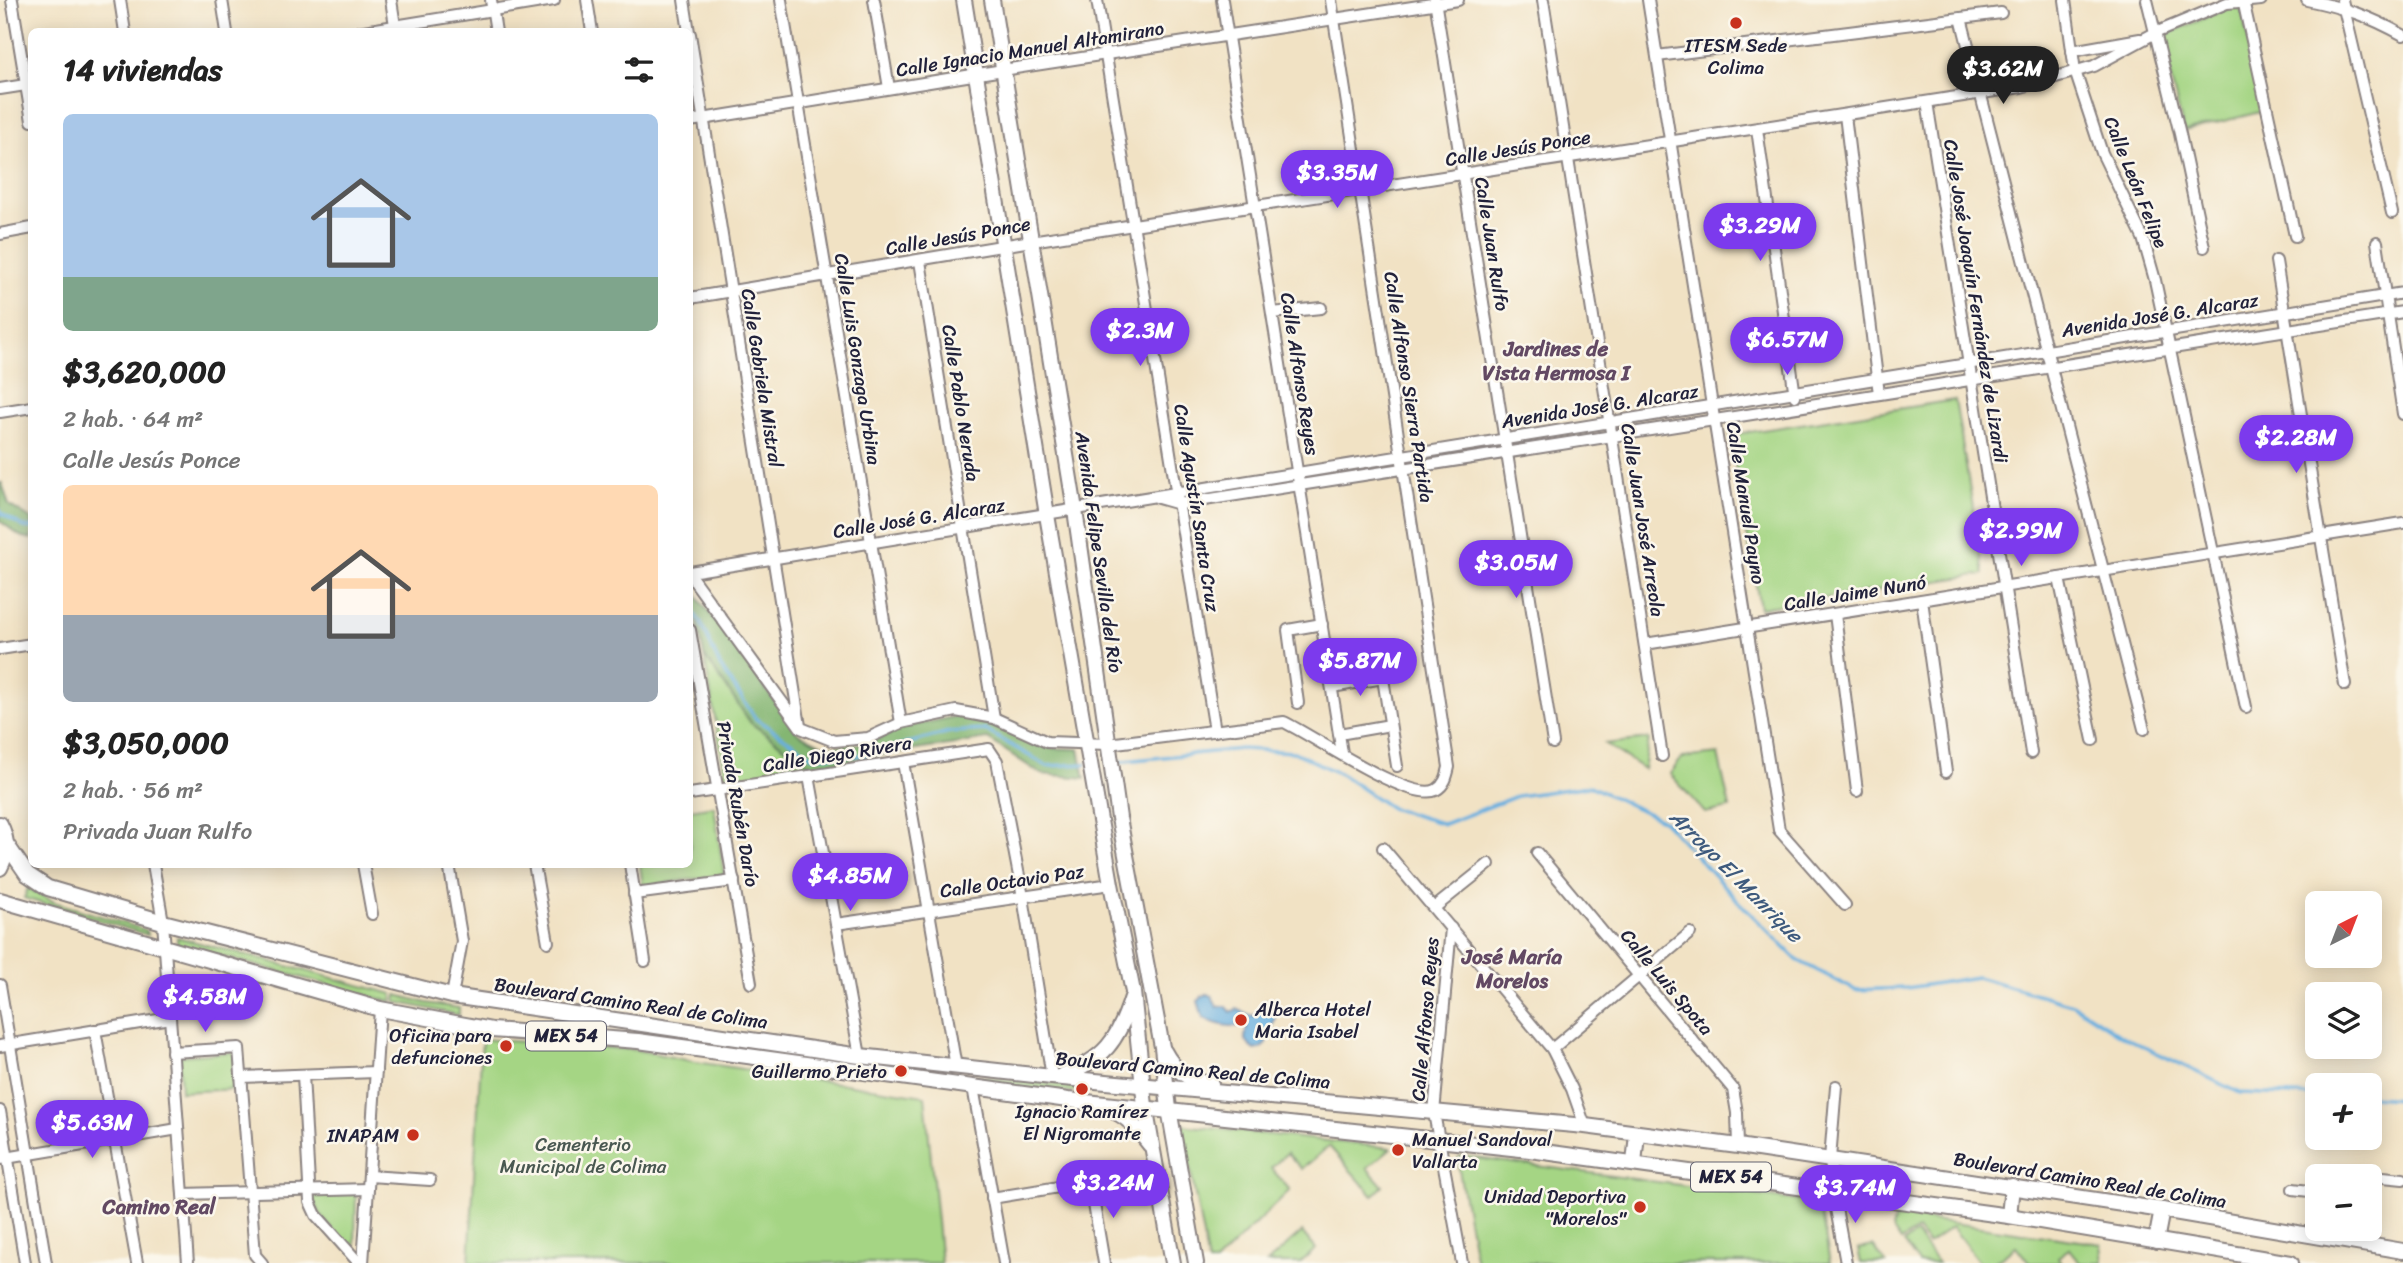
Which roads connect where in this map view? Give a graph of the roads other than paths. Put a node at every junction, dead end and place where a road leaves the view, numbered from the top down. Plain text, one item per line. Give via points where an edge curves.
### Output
1 (12, 0) edge
2 (120, 0) edge
3 (222, 0) edge
4 (391, 0) edge
5 (554, 0) edge
6 (587, 0) edge
7 (684, 0) edge
8 (781, 0) edge
9 (874, 0) edge
10 (964, 0) edge
11 (992, 0) edge
12 (1097, 0) edge
13 (1222, 0) edge
14 (1331, 0) edge
15 (1458, 0) edge
16 (1543, 0) edge
17 (1648, 0) edge
18 (2065, 0) edge
19 (2147, 0) edge
20 (2261, 0) edge
21 (2307, 0) edge
22 (2243, 1) edge
23 (1435, 2) edge
24 (2343, 4) edge
25 (492, 5) edge
26 (2001, 13) dead end
27 (1961, 18) junction
28 (1335, 19) junction
29 (124, 28) edge
30 (226, 28) edge
31 (396, 28) edge
32 (400, 28) edge
33 (495, 28) edge
34 (591, 28) edge
35 (688, 28) edge
36 (2155, 33) junction
37 (2403, 35) edge
38 (1228, 36) junction
39 (2143, 39) junction
40 (2072, 51) junction
41 (1105, 55) junction
42 (1657, 56) junction
43 (693, 58) edge
44 (1003, 70) junction
45 (2075, 71) junction
46 (975, 74) junction
47 (28, 79) edge
48 (28, 84) edge
49 (889, 88) junction
50 (0, 89) edge
51 (1981, 94) junction
52 (1927, 102) junction
53 (798, 103) junction
54 (1845, 115) junction
55 (703, 119) junction
56 (693, 121) edge
57 (1757, 129) junction
58 (1671, 142) junction
59 (1568, 158) junction
60 (1463, 174) junction
61 (1361, 190) junction
62 (1255, 206) junction
63 (2392, 213) dead end
64 (1133, 225) junction
65 (28, 229) edge
66 (0, 234) edge
67 (2295, 236) dead end
68 (1031, 241) junction
69 (2377, 242) dead end
70 (1004, 247) junction
71 (2204, 247) dead end
72 (920, 261) junction
73 (2276, 261) dead end
74 (827, 276) junction
75 (731, 292) junction
76 (2403, 292) edge
77 (2385, 295) junction
78 (693, 298) edge
79 (1321, 308) dead end
80 (2285, 312) junction
81 (2403, 312) edge
82 (1272, 313) junction
83 (2388, 314) junction
84 (2288, 330) junction
85 (2166, 331) junction
86 (2170, 348) junction
87 (2046, 351) junction
88 (1969, 363) junction
89 (2051, 367) junction
90 (1876, 379) junction
91 (1972, 379) junction
92 (1794, 392) junction
93 (1879, 394) junction
94 (1713, 405) junction
95 (1796, 407) junction
96 (28, 408) edge
97 (0, 412) edge
98 (2403, 414) edge
99 (1715, 420) junction
100 (1610, 422) junction
101 (1612, 436) junction
102 (1506, 439) junction
103 (1508, 452) junction
104 (1403, 456) junction
105 (1405, 468) junction
106 (1299, 479) junction
107 (1177, 498) junction
108 (1075, 510) junction
109 (1047, 515) junction
110 (2403, 523) edge
111 (963, 528) junction
112 (2321, 536) junction
113 (871, 543) junction
114 (2213, 553) junction
115 (774, 559) junction
116 (2103, 571) junction
117 (693, 572) edge
118 (693, 577) edge
119 (2059, 578) junction
120 (2004, 586) junction
121 (1922, 600) junction
122 (1835, 614) junction
123 (1322, 624) junction
124 (1748, 628) junction
125 (1645, 644) junction
126 (28, 645) edge
127 (0, 649) edge
128 (693, 649) edge
129 (1381, 666) dead end
130 (1383, 678) junction
131 (2345, 685) dead end
132 (1332, 687) junction
133 (1298, 703) dead end
134 (2246, 707) dead end
135 (994, 718) junction
136 (901, 723) junction
137 (1390, 725) junction
138 (801, 729) junction
139 (2144, 729) dead end
140 (1215, 731) junction
141 (1339, 734) junction
142 (2093, 740) dead end
143 (1553, 744) dead end
144 (1109, 748) junction
145 (1087, 749) junction
146 (2031, 753) dead end
147 (1342, 754) junction
148 (1662, 756) dead end
149 (903, 762) junction
150 (1397, 766) dead end
151 (1946, 772) dead end
152 (809, 776) junction
153 (717, 790) junction
154 (1857, 791) dead end
155 (693, 794) edge
156 (0, 824) edge
157 (7, 845) junction
158 (1383, 848) dead end
159 (1537, 853) dead end
160 (1489, 864) dead end
161 (0, 868) edge
162 (154, 868) edge
163 (364, 868) edge
164 (450, 868) edge
165 (535, 868) edge
166 (631, 868) edge
167 (734, 881) junction
168 (1111, 884) junction
169 (634, 894) junction
170 (1023, 897) junction
171 (0, 900) edge
172 (1845, 905) dead end
173 (1434, 908) junction
174 (929, 911) junction
175 (372, 914) dead end
176 (163, 922) junction
177 (836, 924) junction
178 (1451, 928) junction
179 (1690, 933) dead end
180 (548, 942) dead end
181 (164, 949) junction
182 (645, 961) dead end
183 (1640, 975) junction
184 (751, 983) dead end
185 (0, 985) edge
186 (1133, 992) junction
187 (452, 996) junction
188 (476, 1000) junction
189 (509, 1006) junction
190 (380, 1009) junction
191 (170, 1018) junction
192 (468, 1025) junction
193 (95, 1030) junction
194 (508, 1032) junction
195 (5, 1046) edge
196 (1162, 1047) junction
197 (1552, 1049) junction
198 (172, 1052) junction
199 (860, 1056) junction
200 (956, 1067) junction
201 (376, 1072) junction
202 (303, 1075) junction
203 (241, 1077) junction
204 (1055, 1077) junction
205 (1143, 1085) junction
206 (1836, 1086) dead end
207 (973, 1087) junction
208 (1167, 1087) junction
209 (1256, 1096) junction
210 (1073, 1100) junction
211 (1145, 1106) junction
212 (1169, 1109) junction
213 (0, 1111) edge
214 (1434, 1113) junction
215 (1585, 1126) junction
216 (178, 1129) junction
217 (1637, 1134) junction
218 (1439, 1139) junction
219 (115, 1140) junction
220 (1738, 1146) junction
221 (1152, 1148) junction
222 (28, 1154) junction
223 (4, 1158) edge
224 (1830, 1159) junction
225 (1634, 1163) junction
226 (1156, 1171) junction
227 (369, 1176) junction
228 (2382, 1177) edge
229 (2403, 1179) edge
230 (430, 1180) dead end
231 (1090, 1181) junction
232 (2012, 1186) junction
233 (368, 1189) junction
234 (2294, 1189) dead end
235 (308, 1190) junction
236 (2305, 1190) edge
237 (249, 1192) junction
238 (1833, 1192) junction
239 (183, 1194) junction
240 (992, 1198) junction
241 (2162, 1210) junction
242 (2009, 1216) junction
243 (2305, 1230) edge
244 (2155, 1241) junction
245 (2364, 1241) edge
246 (2403, 1251) edge
247 (25, 1263) edge
248 (46, 1263) edge
249 (136, 1263) edge
250 (188, 1263) edge
251 (262, 1263) edge
252 (361, 1263) edge
253 (1003, 1263) edge
254 (1104, 1263) edge
255 (1173, 1263) edge
256 (1196, 1263) edge
257 (1462, 1263) edge
258 (1846, 1263) edge
259 (2291, 1263) edge

1 - 47 street
2 - 29 street
3 - 30 street
4 - 31 street
5 - 25 street
6 - 34 street
7 - 35 street, Calle Gabriela Mistral
8 - 53 street, Calle Luis Gonzaga Urbina
9 - 49 street
10 - 46 main road
11 - 44 main road, Avenida Felipe Sevilla del Río
12 - 41 street, Calle Agustín Santa Cruz
13 - 38 street, Calle Alfonso Reyes
14 - 28 street, Calle Alfonso Sierra Partida
15 - 23 street, Calle Ignacio Manuel Altamirano
16 - 59 street, Calle Juan José Arreola
17 - 42 street, Calle Manuel Payno
18 - 40 street, Calle León Felipe
19 - 36 street
20 - 22 street
21 - 24 street
22 - 36 street via 2227,3
22 - 67 street
23 - 28 street, Calle Ignacio Manuel Altamirano
23 - 60 street, Calle Juan Rulfo
24 - 37 street
24 - 63 street
25 - 32 street
25 - 33 street
26 - 27 street
27 - 42 street
27 - 51 street
28 - 38 street, Calle Ignacio Manuel Altamirano
28 - 61 street, Calle Alfonso Sierra Partida
36 - 39 street
36 - 71 street
38 - 41 street, Calle Ignacio Manuel Altamirano
38 - 62 street, Calle Alfonso Reyes
39 - 40 street
39 - 45 street, Calle Jesús Ponce via 2101,63
40 - 45 street, Calle León Felipe
41 - 44 street, Calle Ignacio Manuel Altamirano
41 - 64 street, Calle Agustín Santa Cruz
42 - 58 street, Calle Manuel Payno
43 - 55 street, Calle Gabriela Mistral
44 - 46 street, Calle Ignacio Manuel Altamirano
44 - 68 main road, Avenida Felipe Sevilla del Río
45 - 51 street, Calle Jesús Ponce via 2021,88
45 - 85 street, Calle León Felipe via 2102,153 2143,238
46 - 49 street, Calle Ignacio Manuel Altamirano
46 - 70 main road
48 - 50 street
49 - 53 street, Calle Ignacio Manuel Altamirano
51 - 52 street, Calle Jesús Ponce
51 - 87 street
52 - 54 street, Calle Jesús Ponce
52 - 88 street, Calle José Joaquín Fernández de Lizardi
53 - 55 street, Calle Ignacio Manuel Altamirano
53 - 74 street, Calle Luis Gonzaga Urbina
54 - 57 street, Calle Jesús Ponce
54 - 90 street
55 - 56 street, Calle Ignacio Manuel Altamirano
55 - 75 street, Calle Gabriela Mistral
57 - 58 street, Calle Jesús Ponce
57 - 92 street
58 - 59 street, Calle Jesús Ponce
58 - 94 street, Calle Manuel Payno
59 - 60 street, Calle Jesús Ponce
59 - 100 street, Calle Juan José Arreola
60 - 61 street, Calle Jesús Ponce
60 - 102 street, Calle Juan Rulfo
61 - 62 street, Calle Jesús Ponce
61 - 104 street, Calle Alfonso Sierra Partida
62 - 64 street, Calle Jesús Ponce
62 - 82 street, Calle Alfonso Reyes
64 - 68 street, Calle Jesús Ponce
64 - 107 street, Calle Agustín Santa Cruz
65 - 66 street
68 - 70 street, Calle Jesús Ponce
68 - 108 main road, Avenida Felipe Sevilla del Río
69 - 77 street
70 - 72 street, Calle Jesús Ponce
70 - 109 main road
72 - 74 street, Calle Jesús Ponce
72 - 111 street, Calle Pablo Neruda
73 - 80 street
74 - 75 street, Calle Jesús Ponce
74 - 113 street, Calle Luis Gonzaga Urbina
75 - 78 street, Calle Jesús Ponce
75 - 115 street, Calle Gabriela Mistral
76 - 77 street, Avenida José G. Alcaraz
77 - 80 street, Avenida José G. Alcaraz
77 - 83 street
79 - 82 street
80 - 84 street
80 - 85 street, Avenida José G. Alcaraz
81 - 83 street, Avenida José G. Alcaraz
82 - 106 street, Calle Alfonso Reyes
83 - 84 street, Avenida José G. Alcaraz
83 - 98 street
84 - 86 street, Avenida José G. Alcaraz
84 - 112 street
85 - 86 street, Calle León Felipe
85 - 87 street, Avenida José G. Alcaraz
86 - 89 street, Avenida José G. Alcaraz
86 - 114 street, Calle León Felipe
87 - 88 street, Avenida José G. Alcaraz
87 - 89 street
88 - 90 street, Avenida José G. Alcaraz
88 - 91 street, Calle José Joaquín Fernández de Lizardi
89 - 91 street, Avenida José G. Alcaraz
89 - 116 street
90 - 92 street, Avenida José G. Alcaraz
90 - 93 street
91 - 93 street, Avenida José G. Alcaraz
91 - 120 street, Calle José Joaquín Fernández de Lizardi
92 - 94 street, Avenida José G. Alcaraz
92 - 95 street
93 - 95 street, Avenida José G. Alcaraz
94 - 99 street, Calle Manuel Payno
94 - 100 street, Avenida José G. Alcaraz
95 - 99 street, Avenida José G. Alcaraz
96 - 97 street
99 - 101 street, Avenida José G. Alcaraz
99 - 124 street, Calle Manuel Payno
100 - 101 street, Calle Juan José Arreola
100 - 102 street, Avenida José G. Alcaraz
101 - 103 street, Avenida José G. Alcaraz
101 - 125 street, Calle Juan José Arreola
102 - 103 street, Calle Juan Rulfo
102 - 104 street, Avenida José G. Alcaraz
103 - 105 street, Avenida José G. Alcaraz
103 - 143 street, Calle Juan Rulfo
104 - 105 street, Calle Alfonso Sierra Partida
104 - 106 street, Avenida José G. Alcaraz
105 - 106 street, Avenida José G. Alcaraz
105 - 147 street, Calle Alfonso Sierra Partida via 1449,767 1436,790 1422,792
106 - 107 street, Avenida José G. Alcaraz
106 - 123 street, Calle Alfonso Reyes
107 - 108 street, Calle José G. Alcaraz via 1154,497
107 - 140 street, Calle Agustín Santa Cruz
108 - 109 street, Calle José G. Alcaraz
108 - 144 main road, Avenida Felipe Sevilla del Río
109 - 111 street, Calle José G. Alcaraz
109 - 145 main road
110 - 112 street, Calle Jaime Nunó
111 - 113 street, Calle José G. Alcaraz
111 - 135 street, Calle Pablo Neruda
112 - 114 street, Calle Jaime Nunó
112 - 131 street
113 - 115 street, Calle José G. Alcaraz
113 - 136 street, Calle Luis Gonzaga Urbina
114 - 116 street, Calle Jaime Nunó
114 - 134 street, Calle León Felipe
115 - 117 street, Calle José G. Alcaraz
115 - 138 street, Calle Gabriela Mistral
116 - 119 street, Calle Jaime Nunó
116 - 139 street
118 - 138 street
119 - 120 street, Calle Jaime Nunó
119 - 142 street
120 - 121 street, Calle Jaime Nunó
120 - 146 street, Calle José Joaquín Fernández de Lizardi
121 - 122 street, Calle Jaime Nunó
121 - 151 street
122 - 124 street, Calle Jaime Nunó
122 - 154 street
123 - 132 street, Calle Alfonso Reyes
123 - 133 street via 1288,629
124 - 125 street, Calle Jaime Nunó
124 - 172 street, Calle Manuel Payno via 1779,830
125 - 148 street, Calle Juan José Arreola
126 - 127 street
128 - 153 street, Privada Rubén Darío
129 - 130 street
130 - 132 street
130 - 137 street
132 - 141 street, Calle Alfonso Reyes
135 - 136 street via 956,711
135 - 145 street via 1047,742
136 - 138 street via 868,738 834,741
137 - 141 street
137 - 150 street
140 - 144 street
140 - 147 street via 1283,722
141 - 147 street, Calle Alfonso Reyes
144 - 145 street
144 - 196 main road, Avenida Felipe Sevilla del Río
145 - 168 main road
149 - 152 street, Calle Diego Rivera
149 - 170 street, Calle Diego Rivera via 989,748 997,761
149 - 174 street
152 - 153 street, Calle Diego Rivera
152 - 177 street
153 - 155 street, Calle Diego Rivera
153 - 167 street, Privada Rubén Darío
156 - 157 main road, Boulevard Camino Real de Colima
157 - 161 main road
157 - 176 main road, Boulevard Camino Real de Colima / MEX 54 via 27,874 48,888
158 - 173 street
159 - 183 street, Calle Luis Spota
160 - 173 street
162 - 176 street
163 - 175 street
164 - 187 street via 462,941
165 - 180 street
166 - 169 street
167 - 169 street
167 - 184 street, Privada Rubén Darío
168 - 170 street, Calle Octavio Paz
168 - 186 main road
169 - 182 street
170 - 174 street, Calle Octavio Paz
170 - 204 street
171 - 181 main road, Boulevard Camino Real de Colima / MEX 54
173 - 178 street
174 - 177 street, Calle Octavio Paz
174 - 200 street
176 - 181 street
176 - 187 main road, Boulevard Camino Real de Colima / MEX 54
177 - 199 street
178 - 197 street
178 - 214 street, Calle Alfonso Reyes
179 - 183 street
181 - 190 main road, Boulevard Camino Real de Colima / MEX 54
181 - 191 street
183 - 197 street
183 - 220 street, Calle Luis Spota via 1733,1089
185 - 195 street
186 - 204 main road via 1113,1042 1083,1068
186 - 205 main road
187 - 188 main road, Boulevard Camino Real de Colima / MEX 54
188 - 189 main road, Boulevard Camino Real de Colima / MEX 54
188 - 192 main road via 477,1014
189 - 194 main road via 501,1019
189 - 199 main road, Boulevard Camino Real de Colima / MEX 54
190 - 192 main road, Boulevard Camino Real de Colima / MEX 54
190 - 201 street
191 - 193 street
191 - 198 street
192 - 194 main road, Boulevard Camino Real de Colima / MEX 54
193 - 195 street
193 - 219 street
194 - 207 main road, Boulevard Camino Real de Colima / MEX 54 via 638,1041
195 - 222 street
196 - 208 main road, Avenida Felipe Sevilla del Río
196 - 209 main road via 1173,1065 1194,1081
197 - 215 street
198 - 203 street via 239,1048
198 - 216 street
199 - 200 main road, Boulevard Camino Real de Colima / MEX 54
200 - 204 main road, Boulevard Camino Real de Colima / MEX 54
201 - 202 street
201 - 227 street
202 - 203 street
202 - 235 street
203 - 237 street
204 - 205 main road, Boulevard Camino Real de Colima / MEX 54
205 - 208 main road, Boulevard Camino Real de Colima / MEX 54
205 - 211 main road
206 - 224 street
207 - 210 main road, Boulevard Camino Real de Colima / MEX 54
207 - 240 street
208 - 209 main road, Boulevard Camino Real de Colima / MEX 54
208 - 212 main road, Avenida Felipe Sevilla del Río
209 - 214 main road, Boulevard Camino Real de Colima / MEX 54
210 - 211 main road, Boulevard Camino Real de Colima / MEX 54
210 - 221 main road via 1119,1112 1134,1123
211 - 212 main road, Boulevard Camino Real de Colima / MEX 54
211 - 221 main road
212 - 218 main road, Boulevard Camino Real de Colima / MEX 54
212 - 256 main road, Avenida Felipe Sevilla del Río
213 - 223 street
214 - 215 main road, Boulevard Camino Real de Colima / MEX 54
214 - 218 street, Calle Alfonso Reyes
215 - 217 main road, Boulevard Camino Real de Colima / MEX 54
216 - 219 street
216 - 239 street
217 - 220 main road, Boulevard Camino Real de Colima / MEX 54
217 - 225 main road
218 - 225 main road, Boulevard Camino Real de Colima / MEX 54
218 - 257 street, Calle Alfonso Reyes
219 - 222 street
219 - 249 street
220 - 224 main road, Boulevard Camino Real de Colima / MEX 54
221 - 226 main road
222 - 223 street
222 - 248 street
223 - 247 street
224 - 232 main road, Boulevard Camino Real de Colima / MEX 54
224 - 238 street
225 - 238 main road, Boulevard Camino Real de Colima / MEX 54
226 - 231 street
226 - 255 main road
227 - 230 street
227 - 233 street
228 - 229 street
231 - 240 street
231 - 254 street
232 - 241 main road, Boulevard Camino Real de Colima / MEX 54
232 - 242 main road
233 - 235 street
233 - 252 street
234 - 236 street
235 - 237 street
235 - 252 street via 316,1215
237 - 239 street
237 - 251 street via 255,1255
238 - 242 main road, Boulevard Camino Real de Colima / MEX 54
238 - 258 street
239 - 250 street
240 - 253 street
241 - 243 main road, Boulevard Camino Real de Colima / MEX 54
241 - 244 main road
242 - 244 main road, Boulevard Camino Real de Colima / MEX 54
244 - 259 main road, Boulevard Camino Real de Colima / MEX 54
245 - 246 main road, Boulevard Camino Real de Colima / MEX 54

